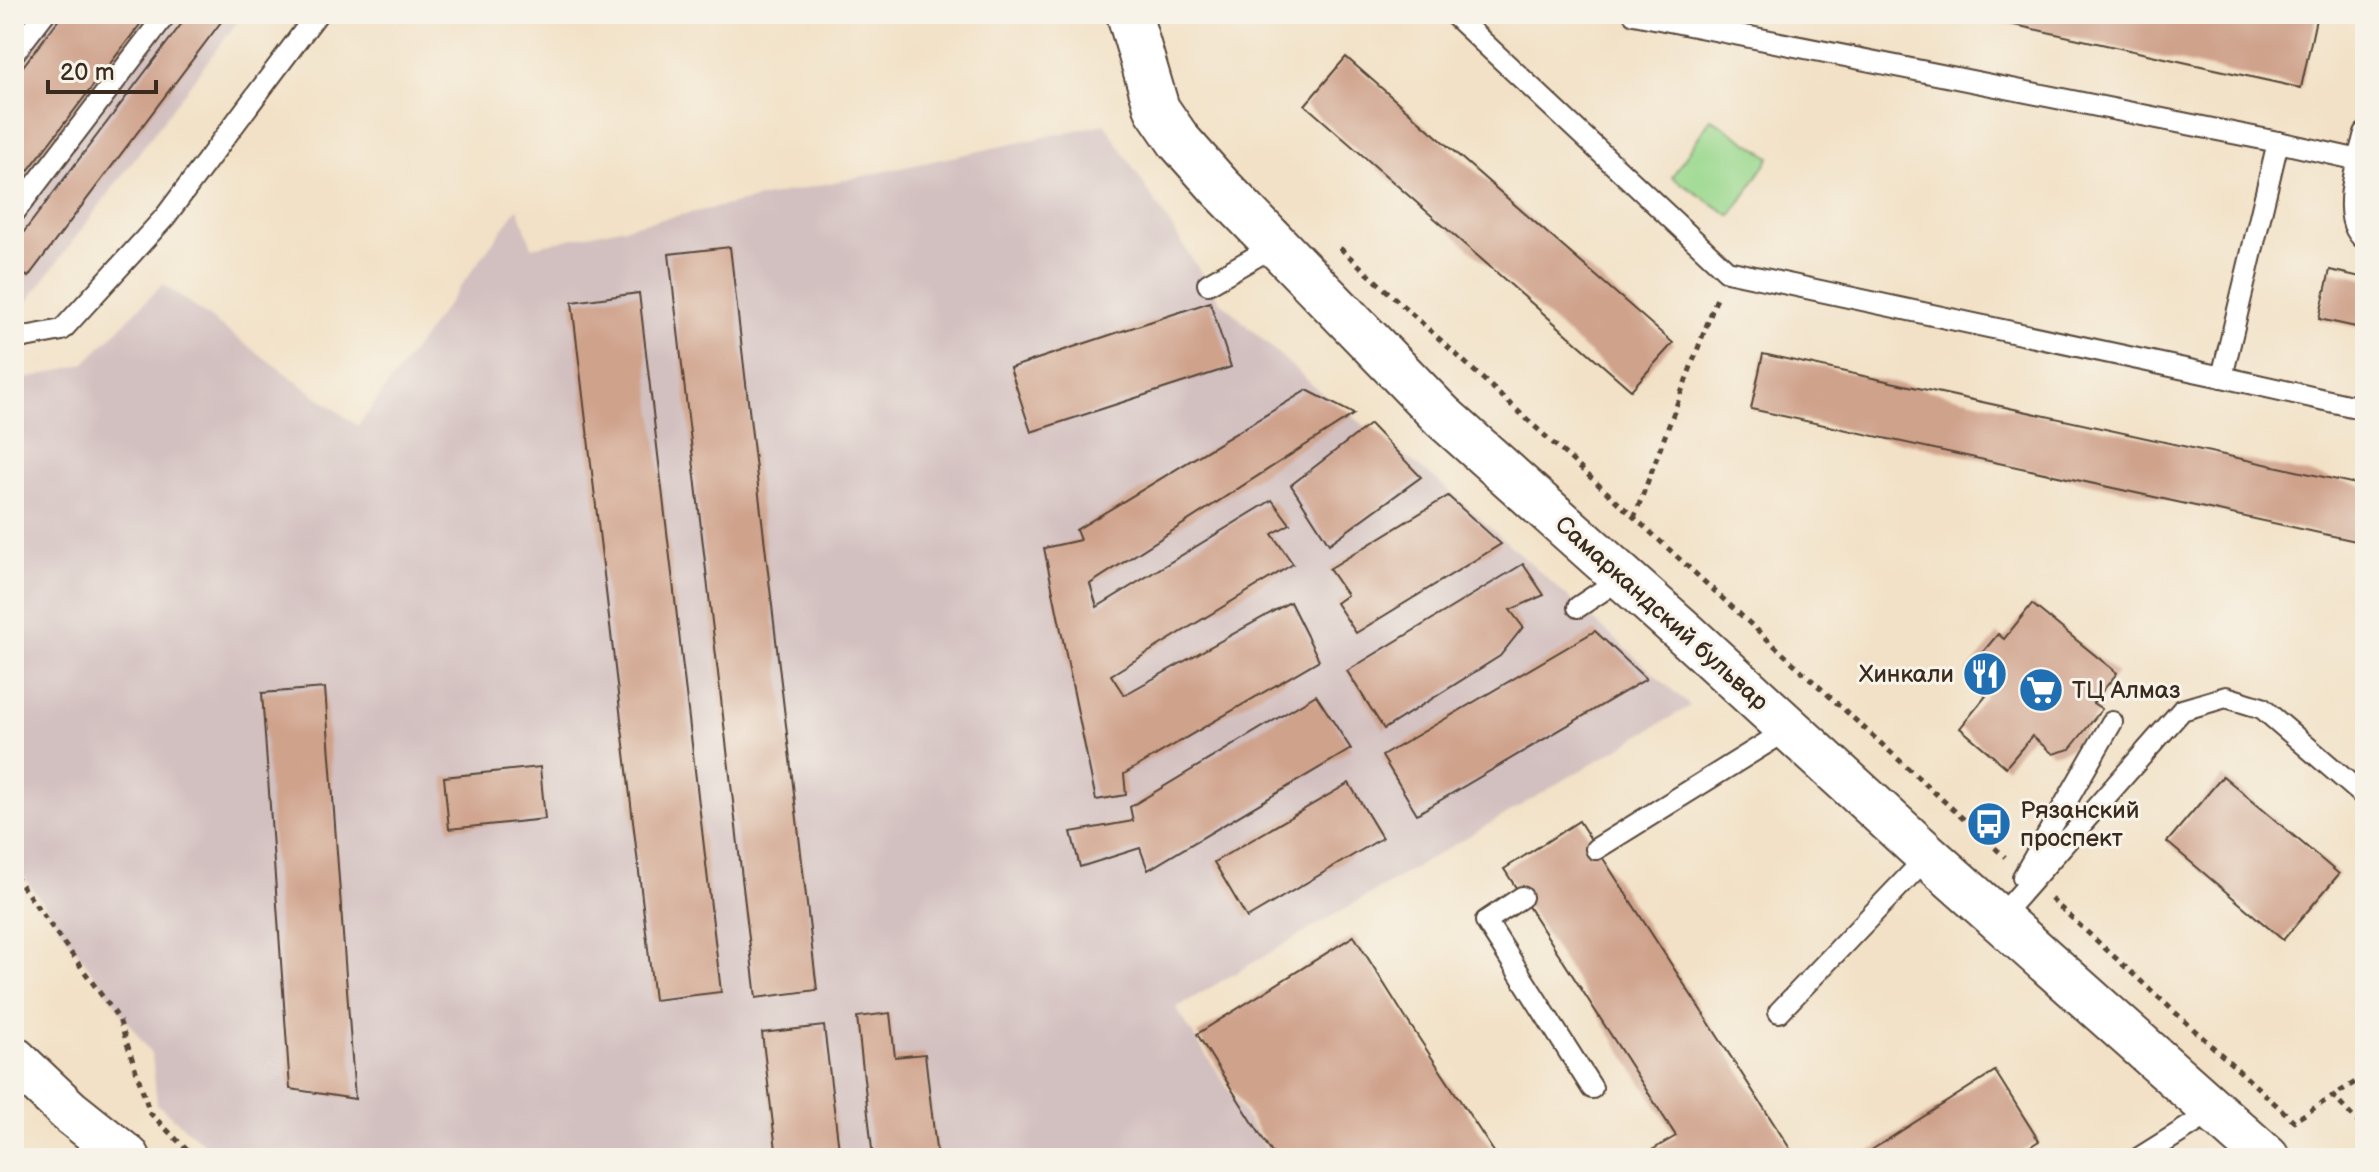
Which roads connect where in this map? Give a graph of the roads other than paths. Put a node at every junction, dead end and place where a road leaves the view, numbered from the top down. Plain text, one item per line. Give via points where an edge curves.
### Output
1 (44, 14) edge
2 (166, 14) edge
3 (317, 14) edge
4 (1129, 14) edge
5 (1453, 14) edge
6 (1634, 14) edge
7 (14, 53) edge
8 (2365, 133) edge
9 (2278, 142) junction
10 (2359, 160) junction
11 (14, 213) edge
12 (2365, 240) edge
13 (1276, 245) junction
14 (1208, 284) dead end
15 (14, 339) edge
16 (2222, 377) junction
17 (2365, 409) edge
18 (1623, 577) junction
19 (1578, 607) dead end
20 (2112, 722) dead end
21 (1789, 729) junction
22 (2363, 795) edge
23 (1596, 849) dead end
24 (1928, 856) junction
25 (2028, 878) junction
26 (1522, 897) dead end
27 (1999, 918) junction
28 (1779, 1012) dead end
29 (14, 1059) edge
30 (1592, 1088) dead end
31 (2214, 1111) junction
32 (2256, 1155) edge
33 (128, 1158) edge
34 (2139, 1158) edge

1 - 7 lane
2 - 11 lane
3 - 15 lane via 165,217 62,330
4 - 13 street, Самаркандский бульвар via 1157,109 1189,153
5 - 16 lane via 1727,271
6 - 9 lane
8 - 10 lane
9 - 10 lane
9 - 16 lane
10 - 12 lane via 2349,202 2357,234
13 - 14 lane
13 - 18 street, Самаркандский бульвар via 1442,416
16 - 17 lane
18 - 19 lane
18 - 21 street, Самаркандский бульвар
20 - 25 lane
21 - 23 lane
21 - 24 street, Самаркандский бульвар
22 - 25 lane via 2262,708 2226,697 2182,710
24 - 27 street, Самаркандский бульвар
24 - 28 lane
25 - 27 lane
26 - 30 lane via 1486,921
27 - 31 street, Самаркандский бульвар
29 - 33 street
31 - 32 street, Самаркандский бульвар
31 - 34 lane

